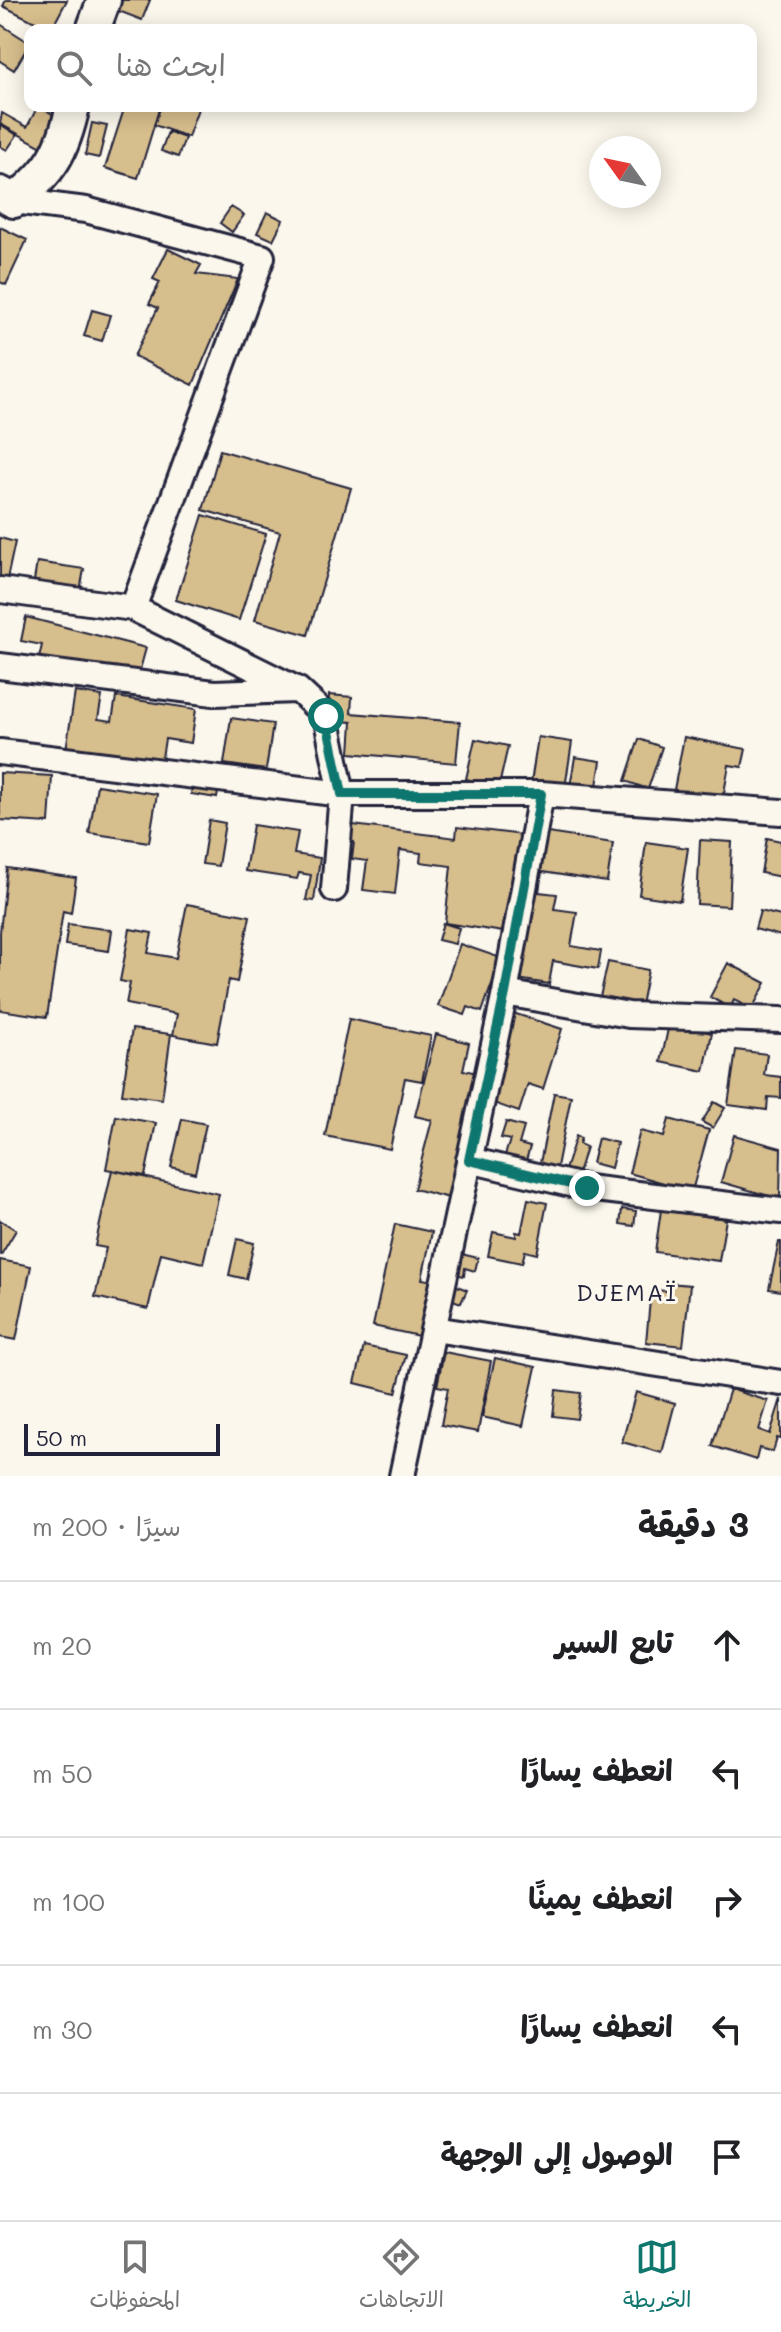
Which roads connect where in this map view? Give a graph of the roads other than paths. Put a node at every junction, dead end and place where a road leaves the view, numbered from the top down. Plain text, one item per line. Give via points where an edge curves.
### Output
1 (104, 0) edge
2 (95, 24) edge
3 (72, 112) edge
4 (7, 197) edge
5 (0, 590) edge
6 (133, 608) junction
7 (0, 666) edge
8 (298, 690) junction
9 (0, 752) edge
10 (342, 794) junction
11 (541, 794) junction
12 (781, 812) edge
13 (334, 889) dead end
14 (505, 993) junction
15 (781, 1020) edge
16 (469, 1160) junction
17 (781, 1211) edge
18 (434, 1329) junction
19 (781, 1383) edge
20 (402, 1476) edge

1 - 2 street
3 - 4 street via 66,140 44,177
4 - 6 street via 86,210 262,257
5 - 6 street
6 - 8 street
7 - 8 street via 214,693
8 - 10 street via 326,716
9 - 10 street
10 - 11 street
10 - 13 street
11 - 12 street
11 - 14 street
14 - 15 street via 629,1015
14 - 16 street
16 - 17 street via 587,1188
16 - 18 street
18 - 19 street
18 - 20 street

